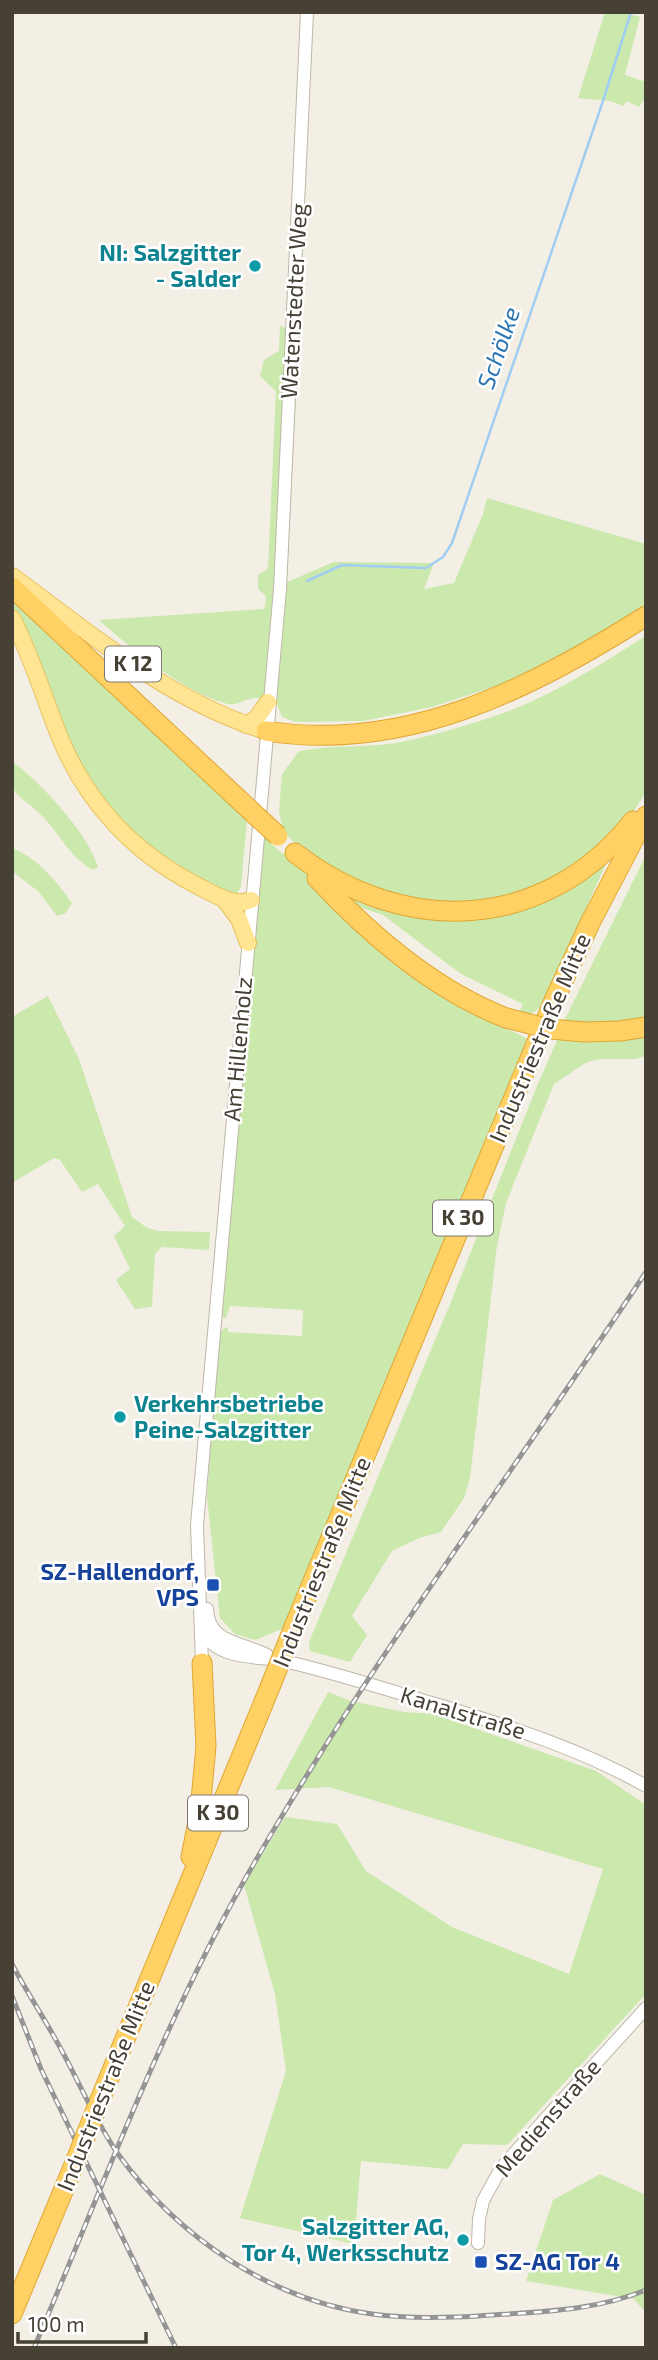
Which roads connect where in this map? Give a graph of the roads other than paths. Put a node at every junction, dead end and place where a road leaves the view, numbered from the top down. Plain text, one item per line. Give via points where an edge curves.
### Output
1 (307, 12) edge
2 (12, 576) edge
3 (12, 587) edge
4 (280, 589) joint
5 (646, 616) edge
6 (12, 618) edge
7 (268, 702) junction
8 (246, 725) junction
9 (265, 731) junction
10 (646, 805) edge
11 (646, 816) edge
12 (295, 853) junction
13 (224, 899) junction
14 (251, 900) junction
15 (248, 943) junction
16 (646, 1027) edge
17 (199, 1510) junction
18 (201, 1628) junction
19 (227, 1640) junction
20 (213, 1646) junction
21 (273, 1659) junction
22 (202, 1663) junction
23 (646, 1786) edge
24 (166, 1940) junction
25 (646, 2008) edge
26 (478, 2243) dead end
27 (12, 2314) edge

1 - 4 street, Watenstedter Weg
2 - 8 main road, K 12 via 162,684
3 - 12 highway, bridge
4 - 7 street, Am Hillenholz
5 - 9 highway via 511,691 426,723 359,735
6 - 13 main road via 66,750 95,801 157,862
7 - 8 main road
7 - 9 street, Am Hillenholz
8 - 9 main road, K 12
9 - 14 street, Am Hillenholz
10 - 12 highway via 612,845 575,875 521,901 475,911 430,911 387,903 341,883
11 - 24 highway, Industriestraße Mitte / K 30, bridge via 556,996
12 - 16 highway, bridge via 400,954 453,993 506,1018 550,1029 584,1032
13 - 14 main road
13 - 15 main road via 239,919
14 - 15 street, Am Hillenholz
15 - 17 street, Am Hillenholz
17 - 18 street, Am Hillenholz
17 - 19 street, Am Hillenholz via 207,1619
18 - 20 street
18 - 22 street, Am Hillenholz
19 - 20 street
19 - 21 street, Kanalstraße
20 - 21 street, Kanalstraße
20 - 22 street
21 - 23 street, Kanalstraße via 543,1738
22 - 24 highway via 205,1746 200,1811
24 - 27 highway, Industriestraße Mitte / K 30, bridge
25 - 26 street, Medienstraße via 501,2168 484,2201

